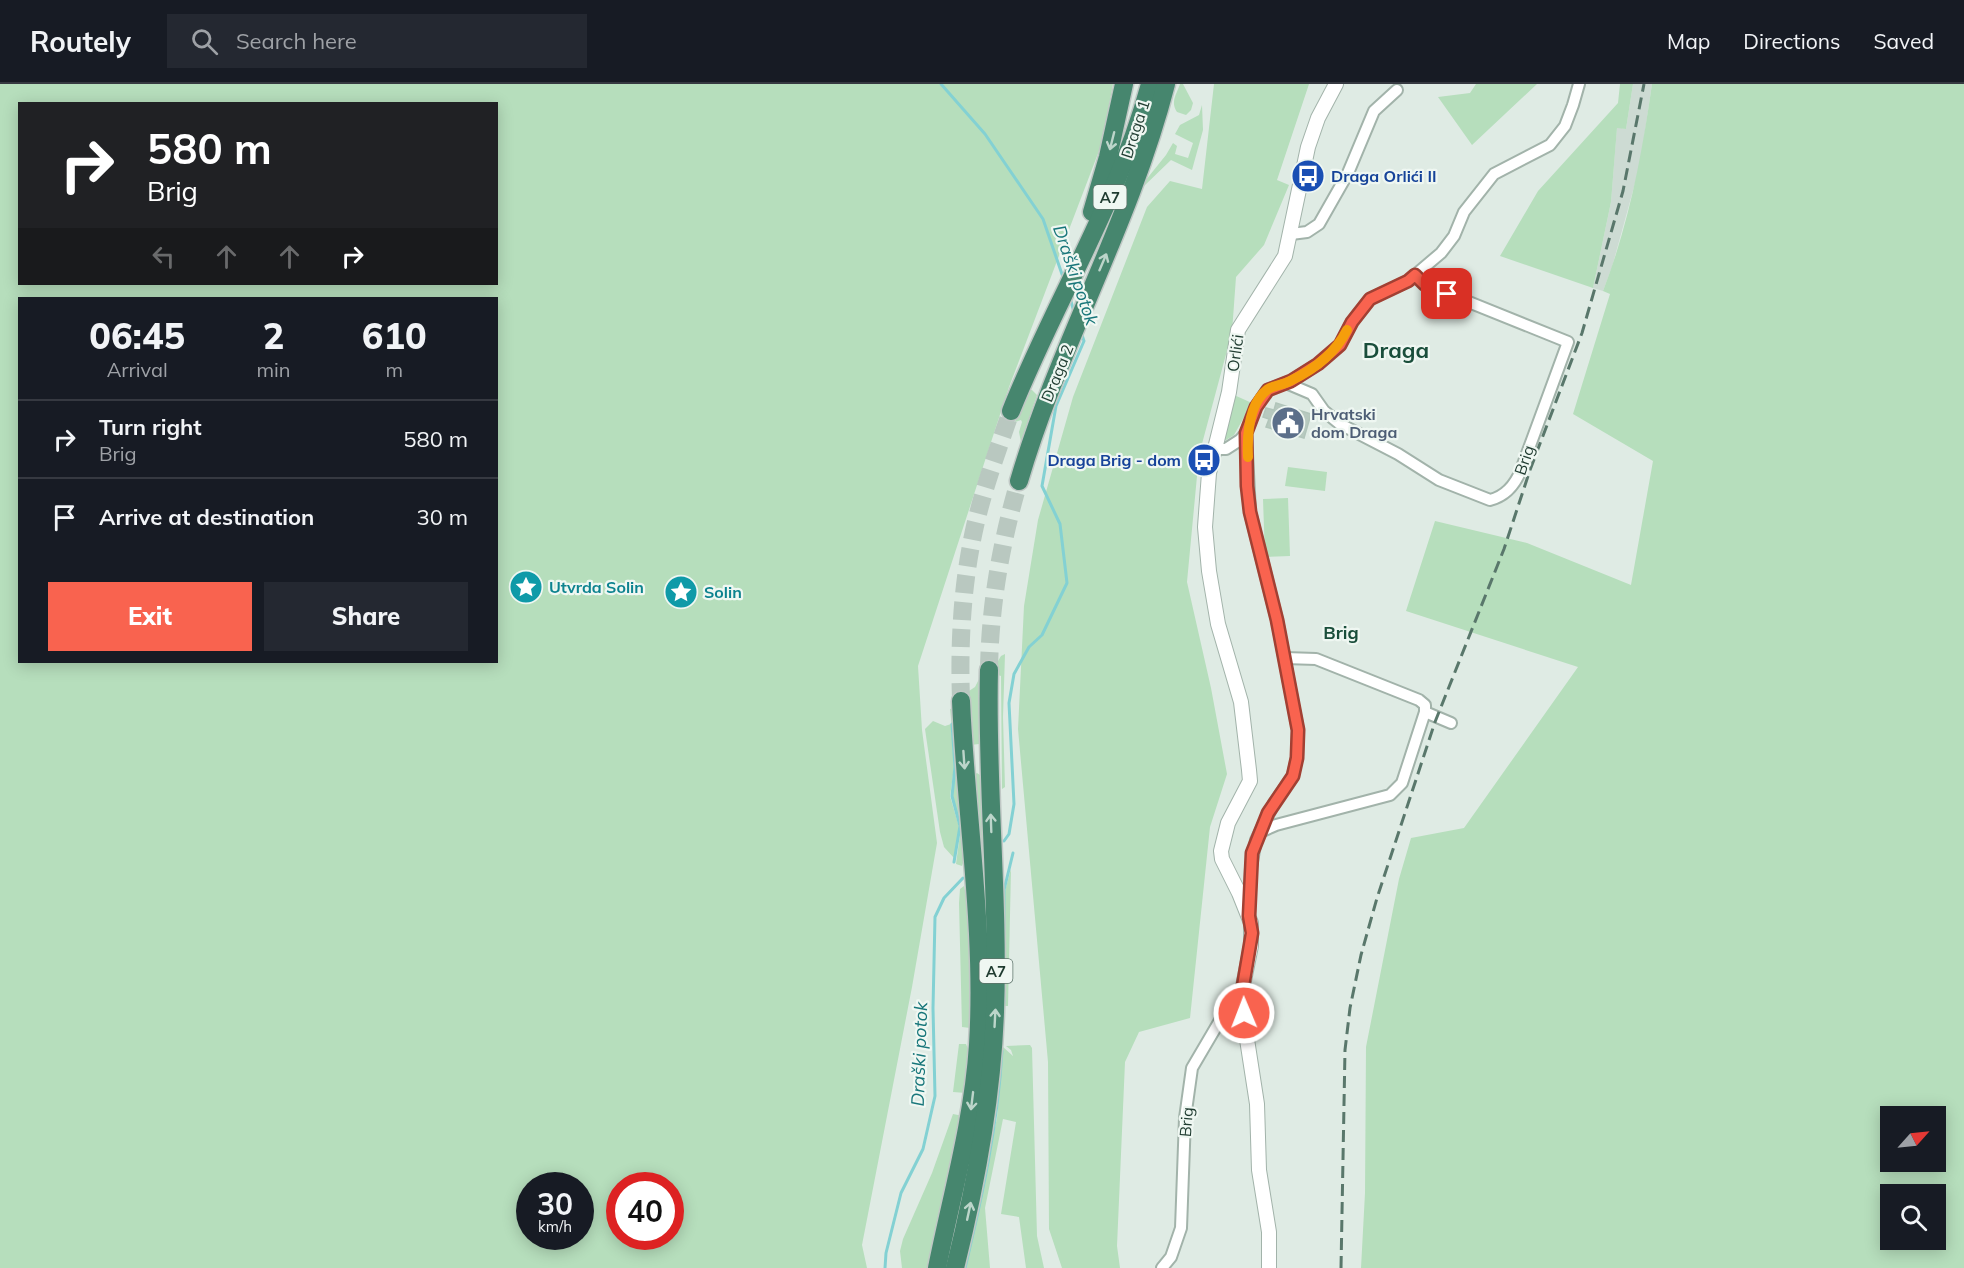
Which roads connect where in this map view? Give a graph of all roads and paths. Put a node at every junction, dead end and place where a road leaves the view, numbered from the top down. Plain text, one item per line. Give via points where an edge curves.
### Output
1 (1124, 84) edge
2 (1150, 84) edge
3 (1166, 84) edge
4 (1174, 84) edge
5 (1336, 84) edge
6 (1579, 84) edge
7 (1397, 90) dead end
8 (1140, 170) junction
9 (1292, 234) junction
10 (1415, 275) junction
11 (1055, 304) junction
12 (1286, 383) junction
13 (1011, 411) tunnel mouth
14 (1246, 433) junction
15 (1214, 449) junction
16 (1019, 481) tunnel mouth
17 (1285, 658) junction
18 (989, 670) tunnel mouth
19 (961, 701) tunnel mouth
20 (1425, 712) junction
21 (1452, 723) dead end
22 (1260, 832) junction
23 (1249, 916) junction
24 (1243, 986) junction
25 (937, 1268) edge
26 (955, 1268) edge
27 (1162, 1268) edge
28 (1269, 1268) edge

1 -> 11 highway via 1095,206
2 - 11 highway, Draga 1 / A7 via 1116,184
3 - 8 highway, A7
4 - 8 highway via 1157,142
5 - 9 street, Orlići via 1308,147
6 - 10 street, Brig via 1565,126 1550,145 1494,174 1464,212 1448,244
7 - 9 street via 1374,111 1348,173 1319,224 1308,232
16 -> 8 highway, Draga 2 / A7 via 1058,370
9 - 15 street, Orlići via 1278,270 1238,330 1229,392
10 - 12 street, Brig via 1370,299 1340,345
10 - 12 street, Brig via 1424,284 1568,342 1521,470 1509,490 1490,500 1448,484 1340,424 1312,394
11 - 13 highway, A7
12 - 14 street, Brig via 1263,395
14 - 15 street via 1233,446
14 - 17 street, Brig via 1250,512
15 - 23 street, Brig via 1206,510 1208,563 1218,624 1241,702 1250,781 1228,823 1221,851
17 - 20 street via 1316,659 1419,700 1425,705
17 - 22 street, Brig via 1298,730 1297,758 1293,776
26 -> 18 highway, A7 via 984,1132 993,1064 996,979
19 -> 25 highway, A7 via 978,930 978,1045 971,1110
20 - 21 street
20 - 22 street via 1402,783 1390,795
22 - 23 street, Brig via 1251,860
23 - 24 street, Brig via 1251,946
24 - 27 street, Brig via 1192,1068 1185,1118 1181,1228 1171,1257
24 - 28 street, Brig via 1244,1020 1257,1104 1259,1170 1269,1232

